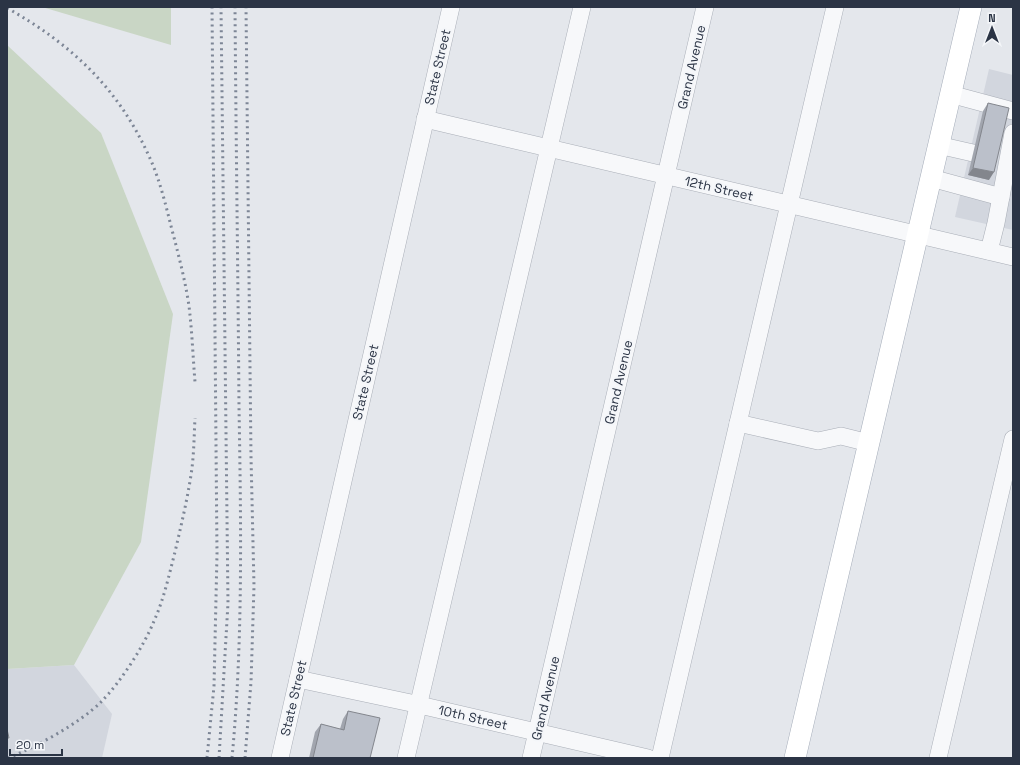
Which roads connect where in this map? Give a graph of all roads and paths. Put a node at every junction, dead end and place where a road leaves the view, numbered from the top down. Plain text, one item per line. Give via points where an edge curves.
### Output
1 (451, 7) edge
2 (582, 7) edge
3 (705, 7) edge
4 (835, 7) edge
5 (971, 7) edge
6 (950, 94) junction
7 (1013, 111) edge
8 (425, 119) junction
9 (1013, 133) edge
10 (938, 145) junction
11 (549, 148) junction
12 (973, 153) dead end
13 (666, 176) junction
14 (931, 178) junction
15 (1001, 198) junction
16 (789, 204) junction
17 (918, 234) junction
18 (989, 251) junction
19 (1013, 257) edge
20 (738, 423) junction
21 (1013, 439) edge
22 (869, 443) junction
23 (298, 679) junction
24 (418, 705) junction
25 (537, 732) junction
26 (280, 758) edge
27 (406, 758) edge
28 (531, 758) edge
29 (648, 758) edge
30 (660, 758) edge
31 (795, 758) edge
32 (938, 758) edge

1 - 8 street, State Street
2 - 11 street
3 - 13 street, Grand Avenue
4 - 16 street
5 - 6 main road
6 - 7 street
6 - 10 main road
8 - 11 street, 12th Street
8 - 23 street, State Street
9 - 15 street via 1001,159
10 - 12 street
10 - 14 main road
11 - 13 street, 12th Street
11 - 24 street
13 - 16 street, 12th Street
13 - 25 street, Grand Avenue
14 - 15 street
14 - 17 main road
15 - 18 street
16 - 17 street, 12th Street
16 - 20 street
17 - 18 street, 12th Street
17 - 22 main road
18 - 19 street, 12th Street
20 - 22 street via 818,441 841,436
20 - 30 street
21 - 32 street
22 - 31 main road
23 - 24 street, 10th Street
23 - 26 street, State Street
24 - 25 street, 10th Street
24 - 27 street
25 - 28 street, Grand Avenue
25 - 29 street, 10th Street

